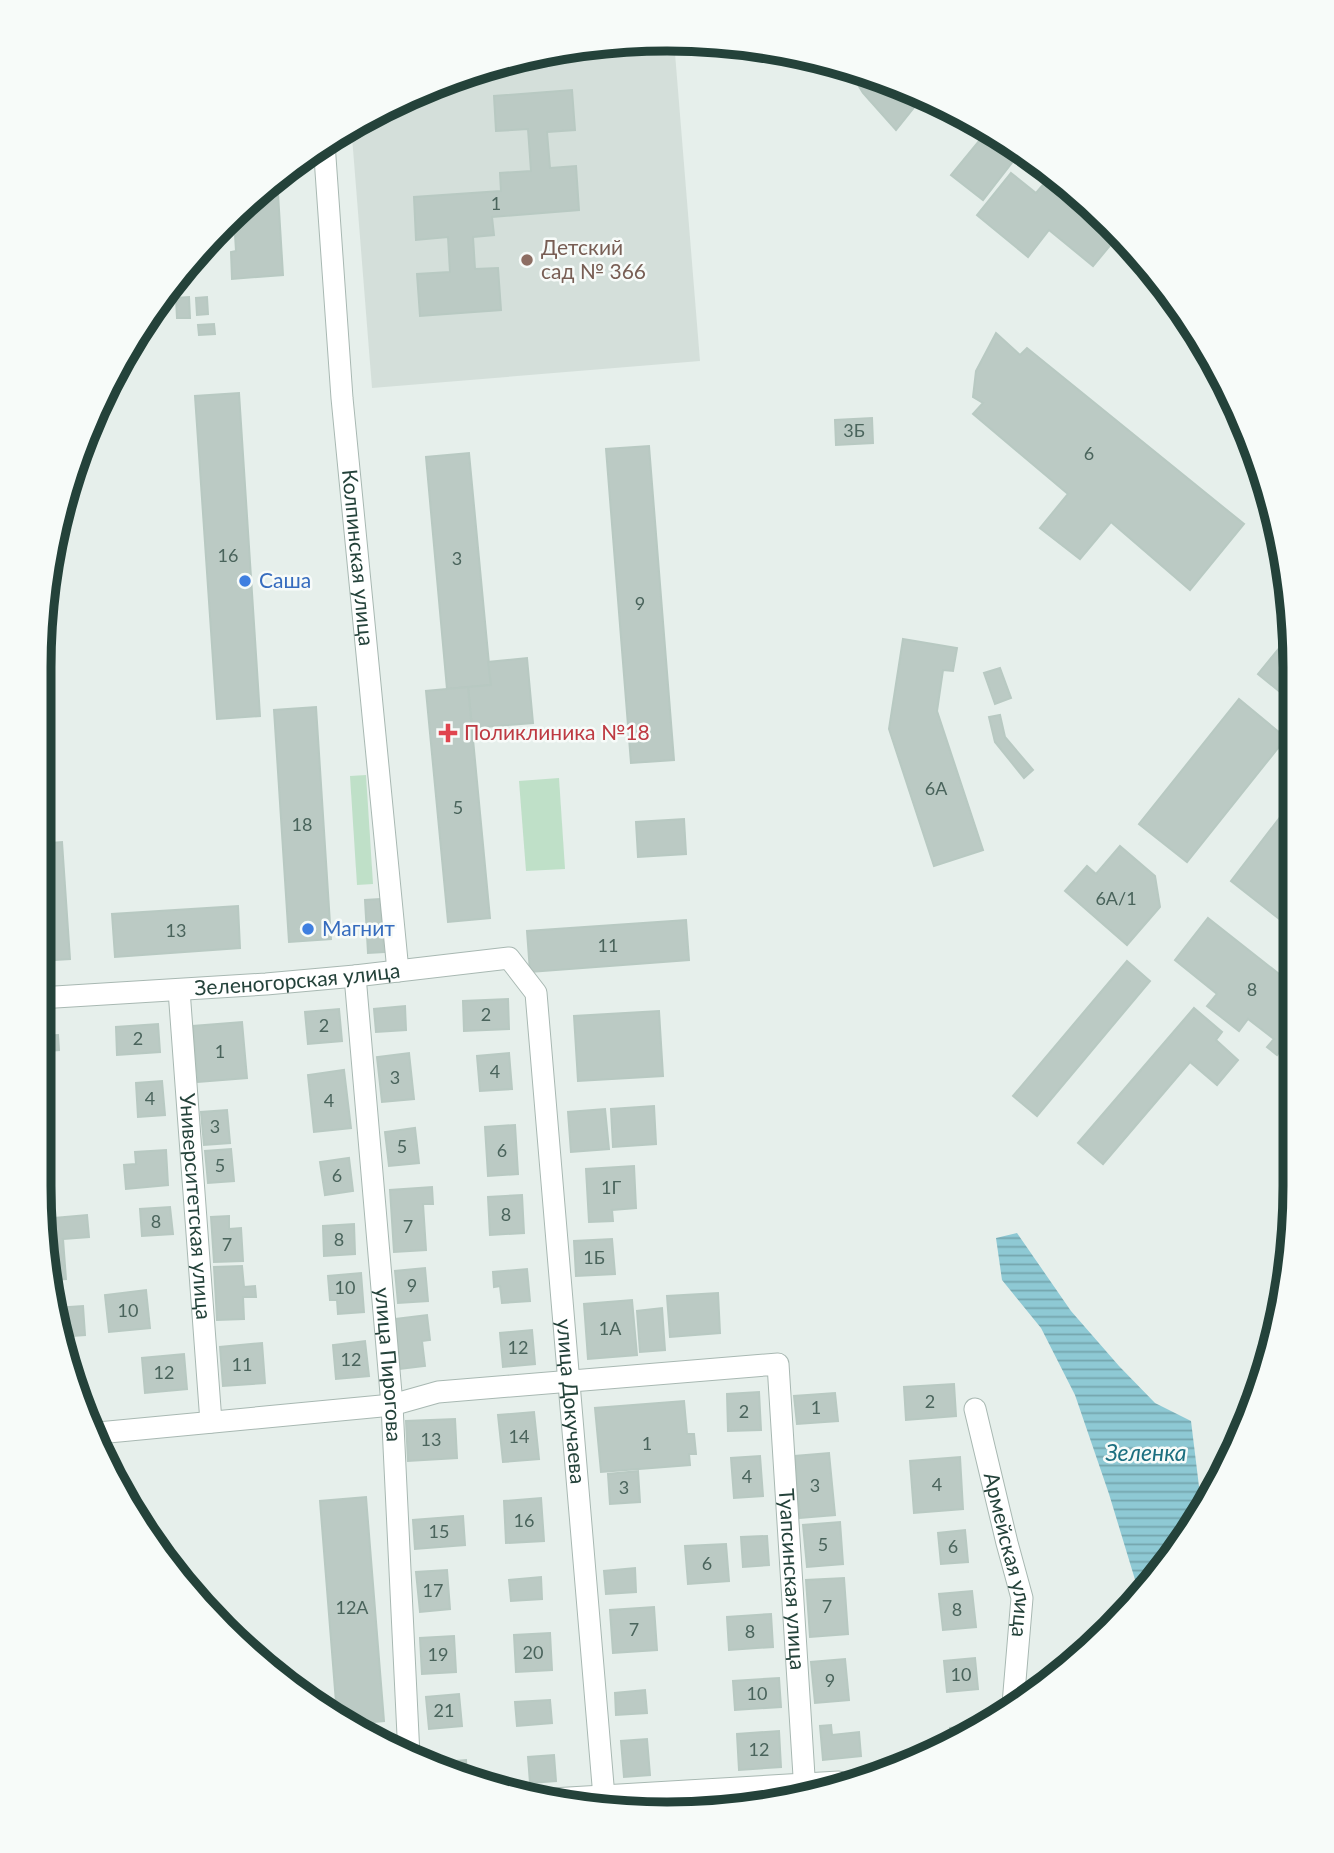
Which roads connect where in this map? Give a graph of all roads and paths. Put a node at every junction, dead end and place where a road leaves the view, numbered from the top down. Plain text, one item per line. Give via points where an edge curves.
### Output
1 (325, 155) edge
2 (398, 971) junction
3 (355, 976) junction
4 (179, 990) junction
5 (537, 993) joint
6 (51, 997) edge
7 (569, 1381) junction
8 (392, 1405) junction
9 (975, 1409) dead end
10 (211, 1422) junction
11 (103, 1433) edge
12 (1014, 1695) edge
13 (408, 1745) edge
14 (804, 1786) edge
15 (792, 1789) edge
16 (604, 1799) edge
17 (623, 1801) edge

1 - 2 street, Колпинская улица via 342,398
2 - 3 street, Зеленогорская улица
2 - 5 street, Зеленогорская улица via 509,958
3 - 4 street, Зеленогорская улица
3 - 8 street, улица Пирогова
4 - 6 street, Зеленогорская улица
4 - 10 street, Университетская улица
5 - 7 street, улица Докучаева
7 - 8 street via 438,1392
7 - 14 street, Туапсинская улица via 778,1364
7 - 16 street, улица Докучаева
8 - 10 street
8 - 13 street, улица Пирогова
9 - 12 street, Армейская улица via 1022,1598
10 - 11 street
15 - 17 street

